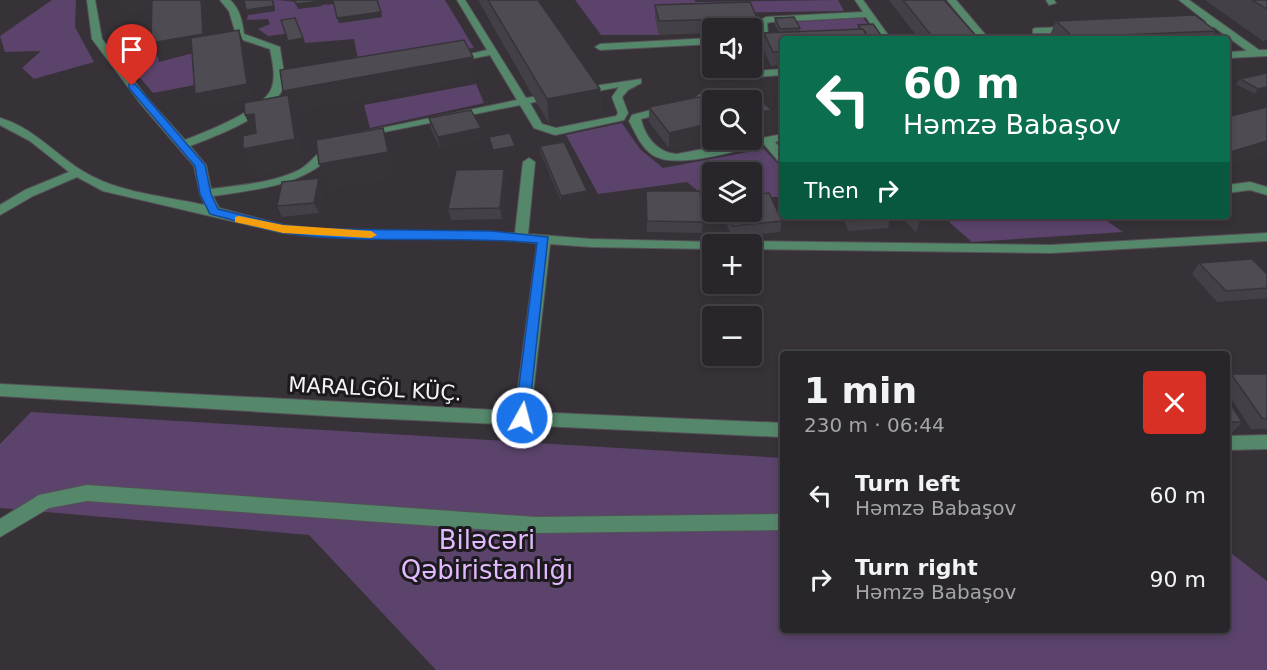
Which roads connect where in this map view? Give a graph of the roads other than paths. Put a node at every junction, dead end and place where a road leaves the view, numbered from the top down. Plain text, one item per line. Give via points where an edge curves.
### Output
1 (91, 0) edge
2 (224, 0) edge
3 (461, 0) edge
4 (859, 0) edge
5 (951, 0) edge
6 (1184, 0) edge
7 (869, 14) junction
8 (762, 22) edge
9 (762, 22) edge
10 (1217, 24) junction
11 (1172, 26) edge
12 (1081, 29) edge
13 (1036, 31) dead end
14 (884, 36) edge
15 (981, 36) edge
16 (762, 37) edge
17 (702, 42) edge
18 (600, 47) dead end
19 (492, 52) junction
20 (1262, 53) edge
21 (1230, 55) edge
22 (447, 60) edge
23 (780, 72) edge
24 (762, 73) edge
25 (702, 98) edge
26 (522, 101) junction
27 (0, 121) edge
28 (780, 138) edge
29 (767, 140) junction
30 (762, 141) edge
31 (183, 145) junction
32 (717, 150) edge
33 (780, 156) edge
34 (529, 162) dead end
35 (77, 173) junction
36 (1230, 189) edge
37 (1267, 191) edge
38 (206, 194) junction
39 (0, 211) edge
40 (214, 211) junction
41 (521, 237) junction
42 (1267, 237) edge
43 (544, 240) junction
44 (702, 245) edge
45 (762, 245) edge
46 (0, 390) edge
47 (522, 418) junction
48 (780, 430) edge
49 (1267, 442) edge
50 (1230, 443) edge
51 (780, 522) edge
52 (0, 529) edge

1 - 31 street via 97,39
2 - 31 street via 234,10 240,36 276,47 283,87 222,129
3 - 19 street
4 - 7 street
5 - 15 street
6 - 10 street
7 - 8 street
7 - 14 street
9 - 16 street
10 - 11 street
10 - 20 street
12 - 13 street
17 - 18 street
19 - 22 street
19 - 26 street
20 - 21 street
23 - 24 street
25 - 32 street via 636,117 635,121 652,151 662,158
26 - 26 street via 538,126 555,132 620,118 623,113 617,97 637,81
26 - 38 street via 348,141 337,145 304,172 276,182
27 - 35 street via 34,139
28 - 29 street
29 - 30 street
29 - 33 street
31 - 38 street via 200,165
34 - 41 street
35 - 39 street via 29,193
35 - 40 street via 107,188
36 - 37 street via 1250,186
38 - 40 street
40 - 41 street via 283,229 319,233
41 - 43 street
42 - 45 street via 1051,249
43 - 44 street
43 - 47 street
46 - 47 street, MARALGÖL KÜÇ.
47 - 48 street, MARALGÖL KÜÇ.
49 - 50 street
51 - 52 street via 536,525 87,493 45,501

